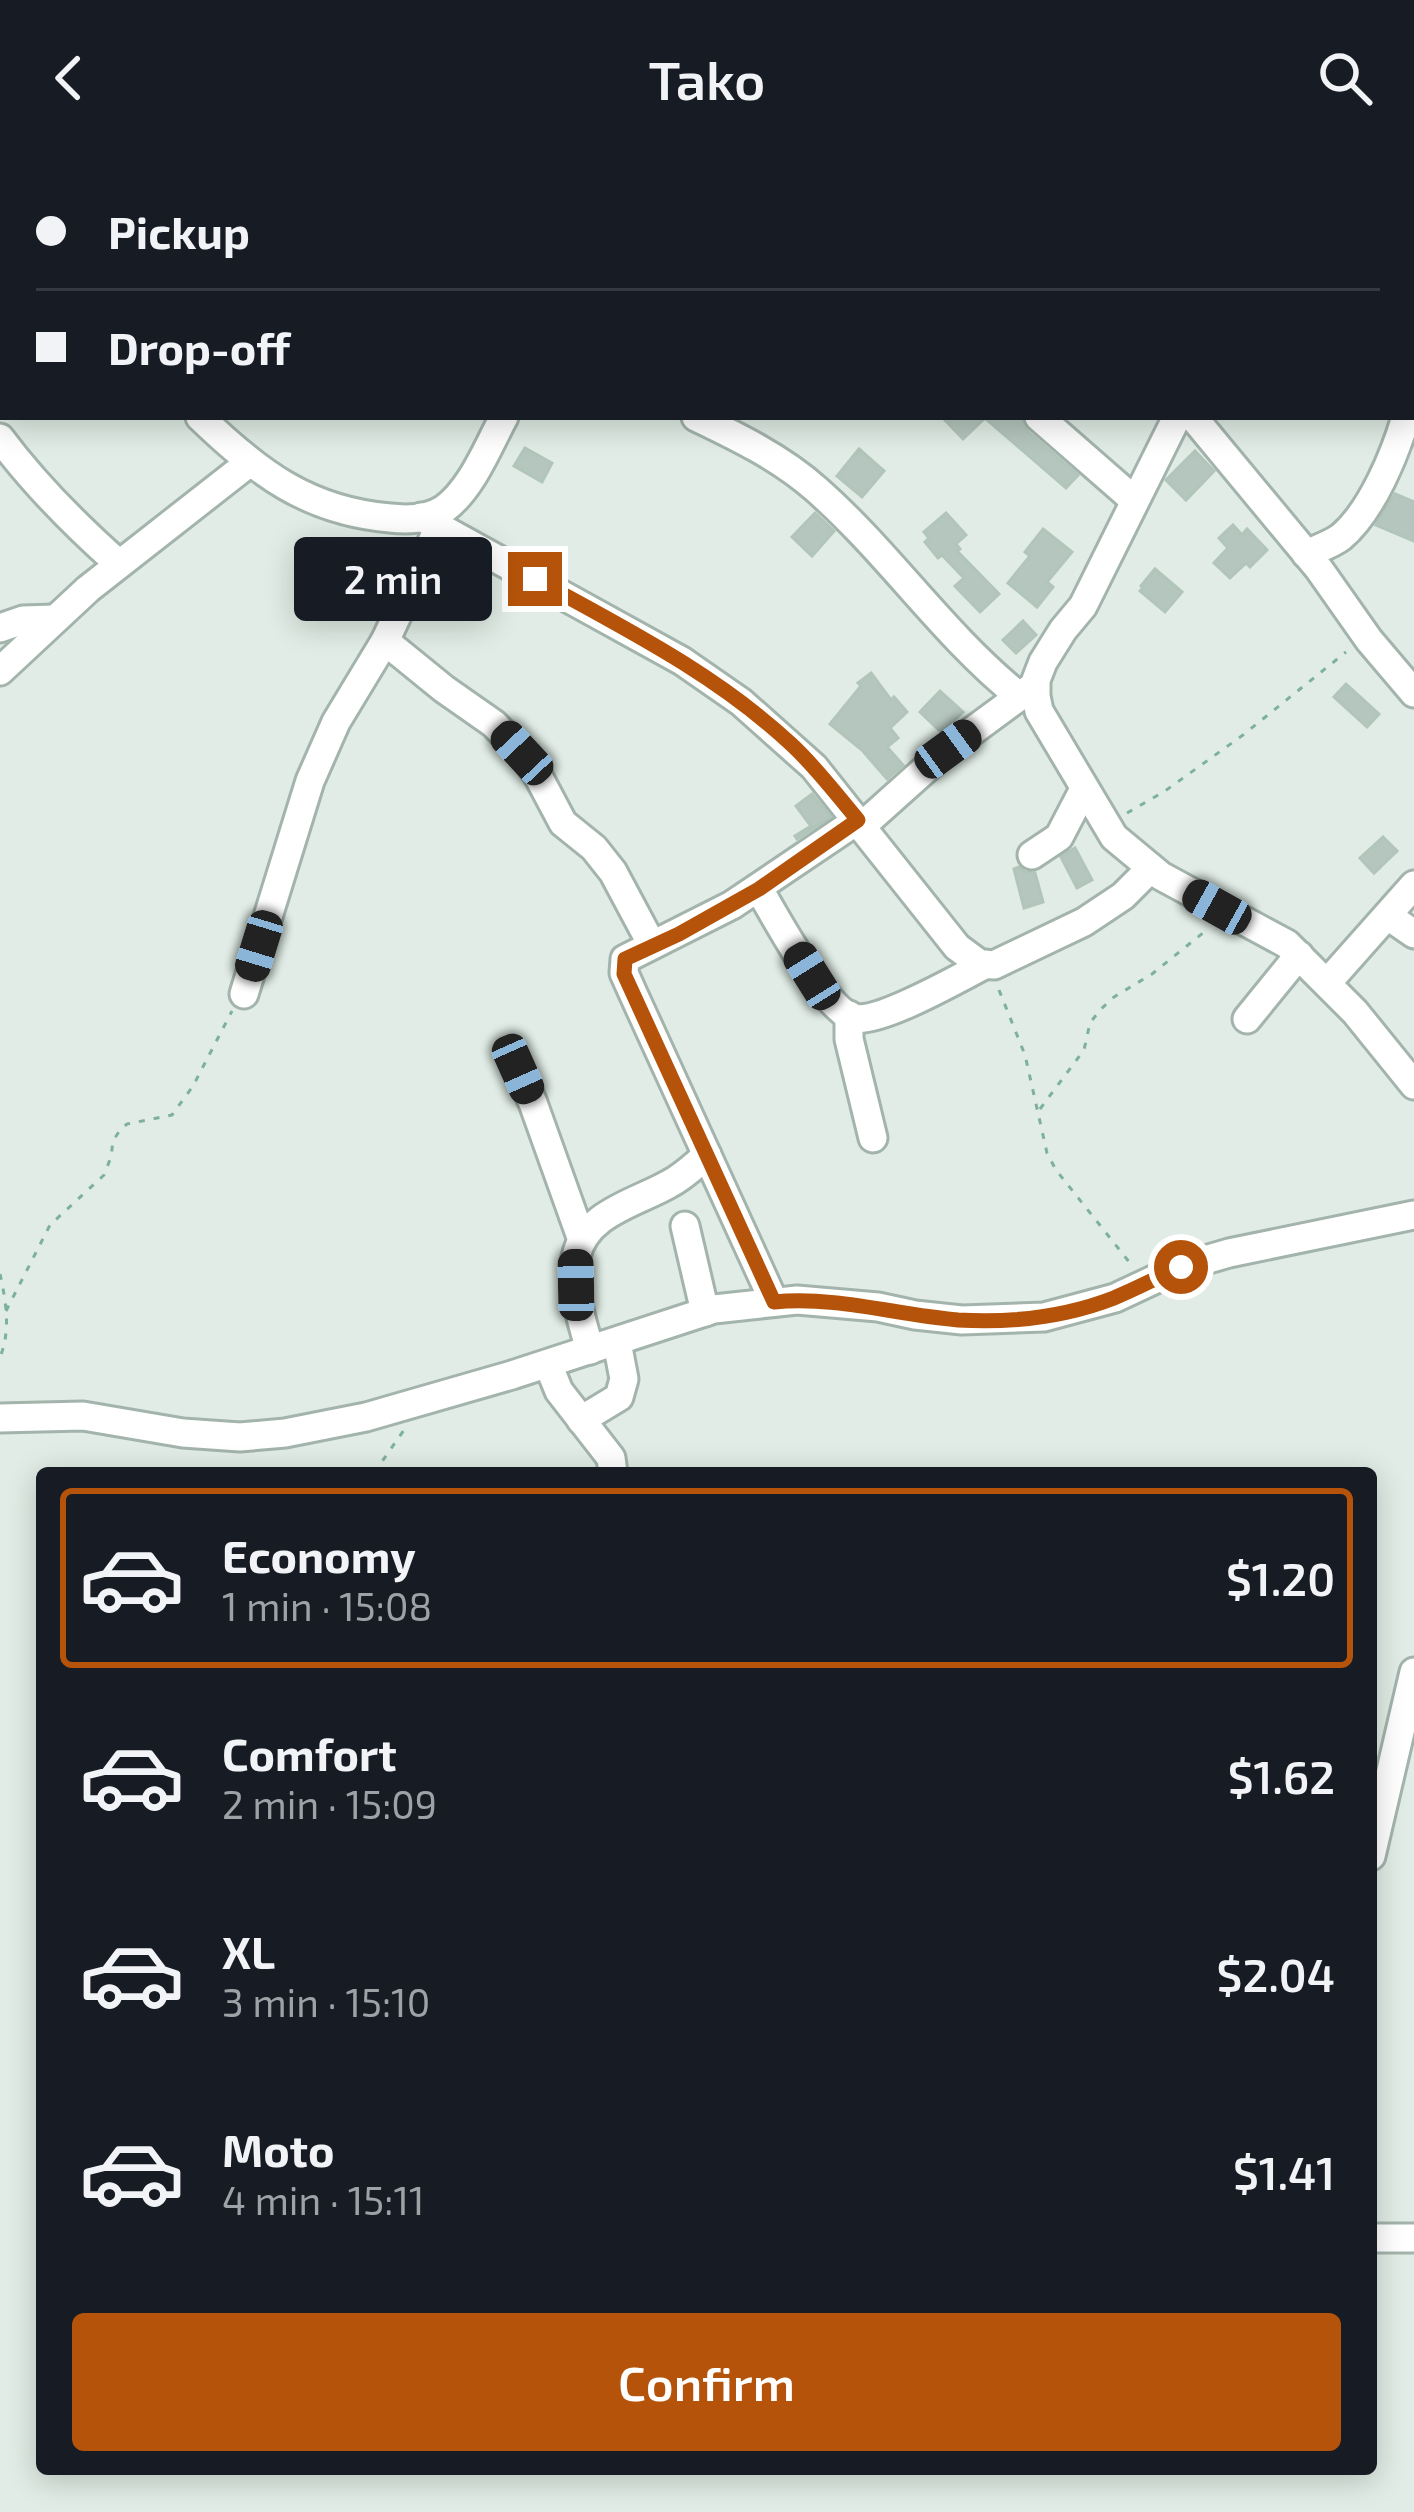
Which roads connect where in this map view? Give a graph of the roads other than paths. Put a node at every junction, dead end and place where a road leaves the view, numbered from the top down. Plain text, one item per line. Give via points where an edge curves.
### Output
1 (203, 420) edge
2 (502, 420) edge
3 (1042, 420) edge
4 (1175, 420) edge
5 (1194, 420) edge
6 (1405, 420) edge
7 (736, 426) edge
8 (0, 438) edge
9 (250, 462) junction
10 (1134, 500) junction
11 (430, 522) junction
12 (1306, 554) junction
13 (119, 564) junction
14 (55, 619) junction
15 (0, 628) edge
16 (385, 641) junction
17 (0, 671) edge
18 (1027, 690) junction
19 (1414, 693) edge
20 (1084, 789) junction
21 (860, 823) junction
22 (1032, 855) dead end
23 (1151, 868) junction
24 (1414, 885) edge
25 (759, 889) junction
26 (1388, 916) junction
27 (1414, 934) edge
28 (652, 945) junction
29 (1299, 956) junction
30 (990, 965) junction
31 (1327, 983) junction
32 (244, 994) road end
33 (849, 1015) junction
34 (1247, 1019) dead end
35 (518, 1069) dead end
36 (1414, 1084) edge
37 (874, 1138) dead end
38 (706, 1155) junction
39 (1414, 1216) edge
40 (685, 1226) dead end
41 (581, 1240) junction
42 (774, 1302) junction
43 (705, 1312) junction
44 (603, 1346) junction
45 (548, 1364) junction
46 (0, 1418) edge
47 (580, 1420) junction
48 (612, 1467) edge
49 (1414, 1672) edge
50 (1377, 1830) edge
51 (1377, 2238) edge
52 (1414, 2238) edge

1 - 9 street
2 - 11 street via 462,490
3 - 10 street
4 - 10 street
5 - 12 street
6 - 12 street via 1358,517 1341,537
7 - 18 street via 829,500 991,674
8 - 13 street
9 - 11 street via 327,507
9 - 13 street
10 - 18 street via 1083,606
11 - 16 street
11 - 21 street via 741,702 814,767
12 - 19 street
13 - 14 street
14 - 15 street
14 - 17 street
16 - 28 street via 522,753 563,823 613,872
16 - 32 street via 310,781
18 - 20 street
18 - 21 street
20 - 22 street via 1059,837
20 - 23 street via 1114,837
21 - 25 street
21 - 30 street via 957,947
23 - 29 street
23 - 30 street via 1084,922
24 - 26 street
25 - 28 street
25 - 33 street via 812,976
26 - 27 street
26 - 31 street
28 - 38 street via 625,959 624,974
29 - 31 street
29 - 34 street
30 - 33 street via 872,1017
31 - 36 street
33 - 37 street
35 - 41 street
38 - 41 street
38 - 42 street
39 - 42 street via 1229,1253 1044,1317 962,1320
40 - 43 street
41 - 44 street via 576,1285
42 - 43 street
43 - 44 street
44 - 45 street
44 - 47 street via 624,1379 620,1397
45 - 46 street via 285,1433 240,1437 83,1416
45 - 47 street
47 - 48 street
49 - 50 street
51 - 52 street

